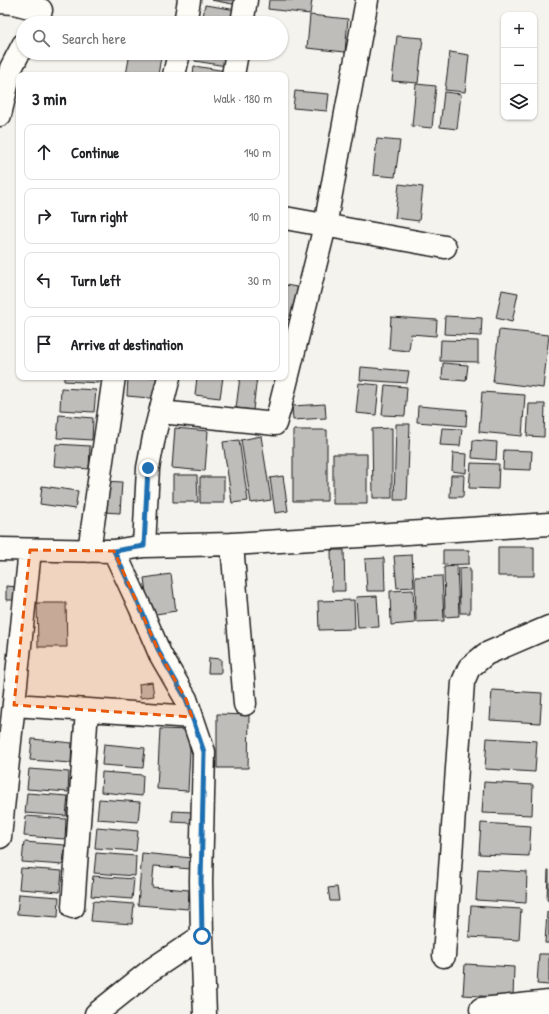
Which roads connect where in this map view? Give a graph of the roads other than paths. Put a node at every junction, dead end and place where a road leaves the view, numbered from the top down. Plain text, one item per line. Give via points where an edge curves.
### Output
1 (189, 0) edge
2 (246, 0) edge
3 (366, 0) edge
4 (0, 2) edge
5 (41, 11) edge
6 (186, 16) edge
7 (243, 16) edge
8 (16, 58) edge
9 (177, 60) edge
10 (236, 60) edge
11 (175, 72) edge
12 (234, 72) edge
13 (0, 115) edge
14 (288, 219) edge
15 (324, 226) junction
16 (444, 247) dead end
17 (288, 375) edge
18 (114, 380) edge
19 (168, 380) edge
20 (287, 380) edge
21 (161, 412) junction
22 (549, 524) edge
23 (232, 544) junction
24 (144, 546) junction
25 (0, 549) edge
26 (30, 550) junction
27 (89, 551) junction
28 (114, 551) junction
29 (549, 628) edge
30 (245, 704) dead end
31 (14, 705) junction
32 (87, 710) junction
33 (192, 717) junction
34 (0, 837) edge
35 (73, 907) dead end
36 (202, 936) junction
37 (444, 956) dead end
38 (549, 1002) edge
39 (481, 1010) dead end
40 (96, 1014) edge
41 (205, 1014) edge

1 - 6 street
2 - 7 street
3 - 15 street
4 - 5 street via 14,3
8 - 13 street via 11,68
9 - 11 street
10 - 12 street
14 - 15 street
15 - 16 street
15 - 17 street
18 - 27 street
19 - 21 street
20 - 21 street via 275,424
21 - 24 street via 148,468
22 - 23 street
23 - 24 street
23 - 30 street
24 - 28 street
25 - 26 street
26 - 27 street
26 - 31 street
27 - 28 street
28 - 33 street via 160,654 186,699
29 - 37 street via 486,654 469,668 463,682
31 - 32 street
31 - 34 street
32 - 33 street
32 - 35 street
33 - 36 street via 204,752
36 - 40 street via 151,970
36 - 41 street
38 - 39 street

